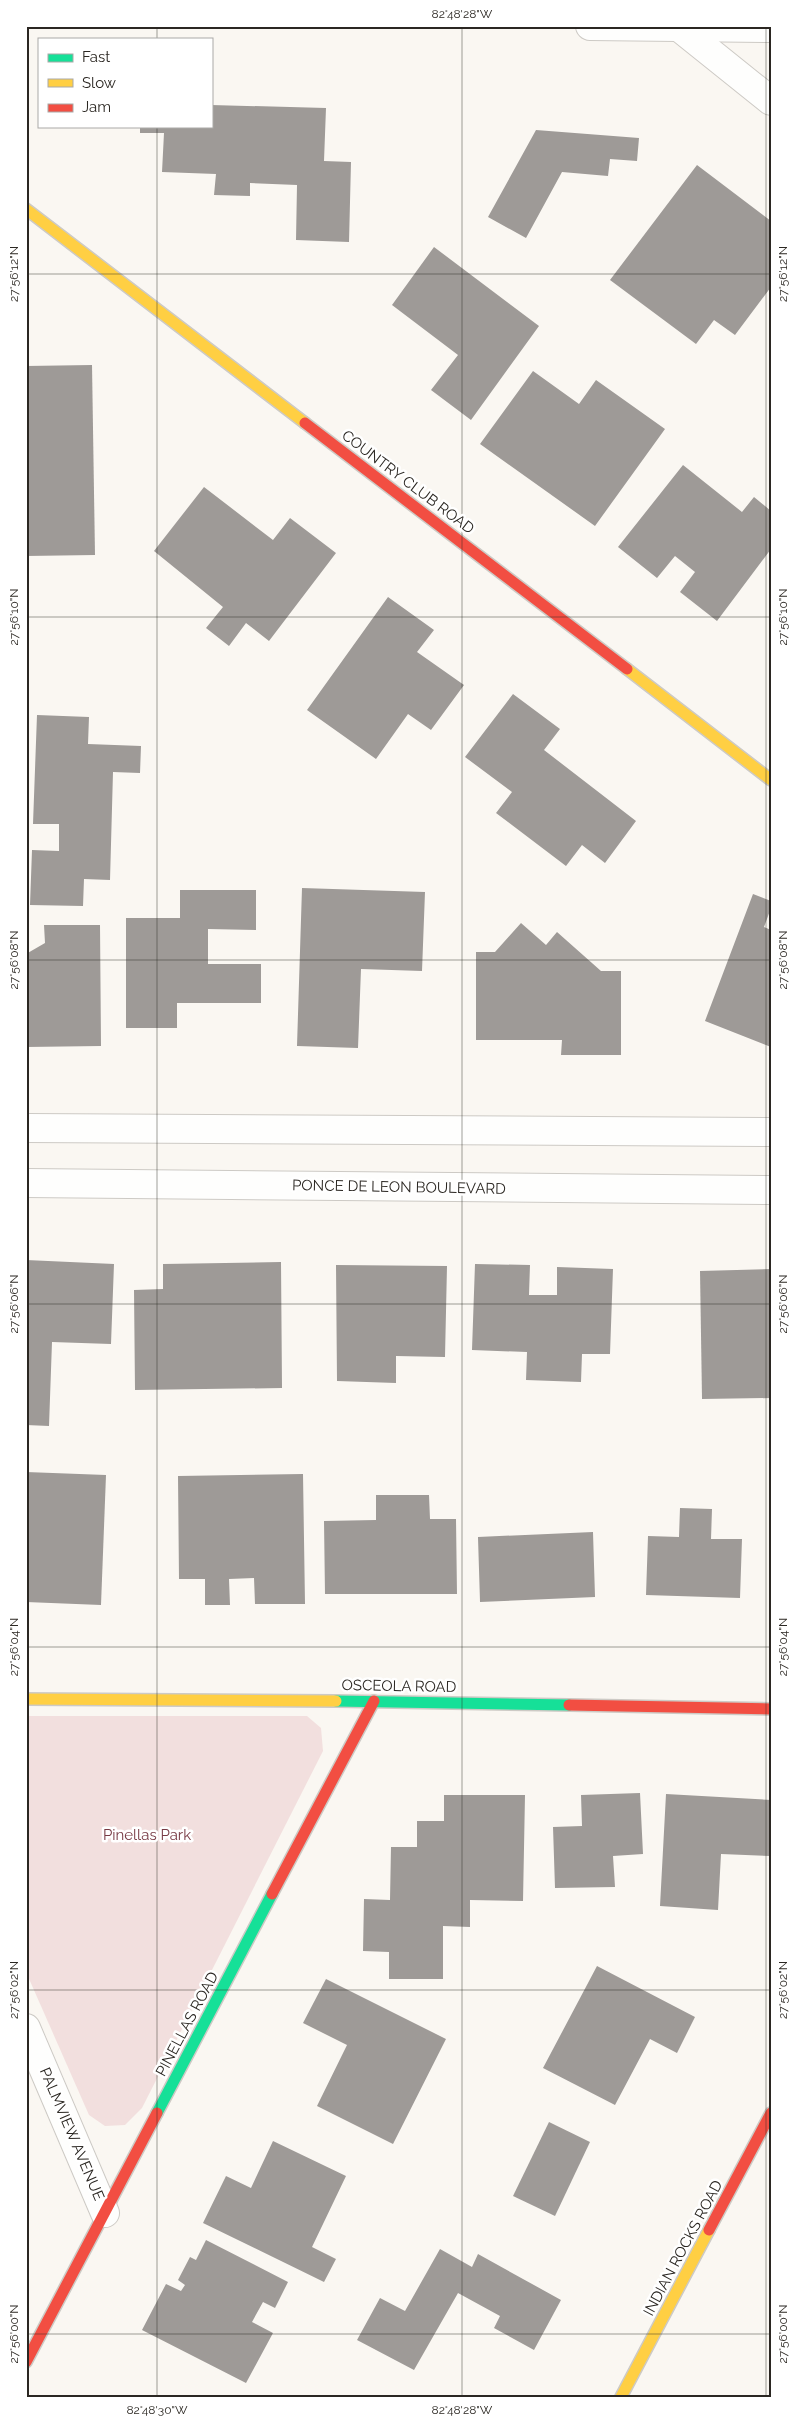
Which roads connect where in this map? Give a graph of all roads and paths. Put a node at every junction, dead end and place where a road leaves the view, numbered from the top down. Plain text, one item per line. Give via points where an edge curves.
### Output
1 (590, 26) edge
2 (680, 28) junction
3 (771, 28) edge
4 (771, 101) edge
5 (26, 209) edge
6 (771, 780) edge
7 (26, 1128) edge
8 (771, 1132) edge
9 (26, 1183) edge
10 (771, 1190) edge
11 (26, 1699) edge
12 (374, 1700) junction
13 (771, 1709) edge
14 (26, 2028) edge
15 (771, 2112) edge
16 (105, 2213) junction
17 (26, 2362) edge
18 (621, 2397) edge

1 - 2 street
2 - 3 street
2 - 4 street
5 - 6 street, COUNTRY CLUB ROAD
7 - 8 street
9 - 10 street, PONCE DE LEON BOULEVARD
11 - 12 street, OSCEOLA ROAD
12 - 13 street, OSCEOLA ROAD
12 - 16 street, PINELLAS ROAD
14 - 16 street, PALMVIEW AVENUE
15 - 18 street, INDIAN ROCKS ROAD
16 - 17 street, PINELLAS ROAD

